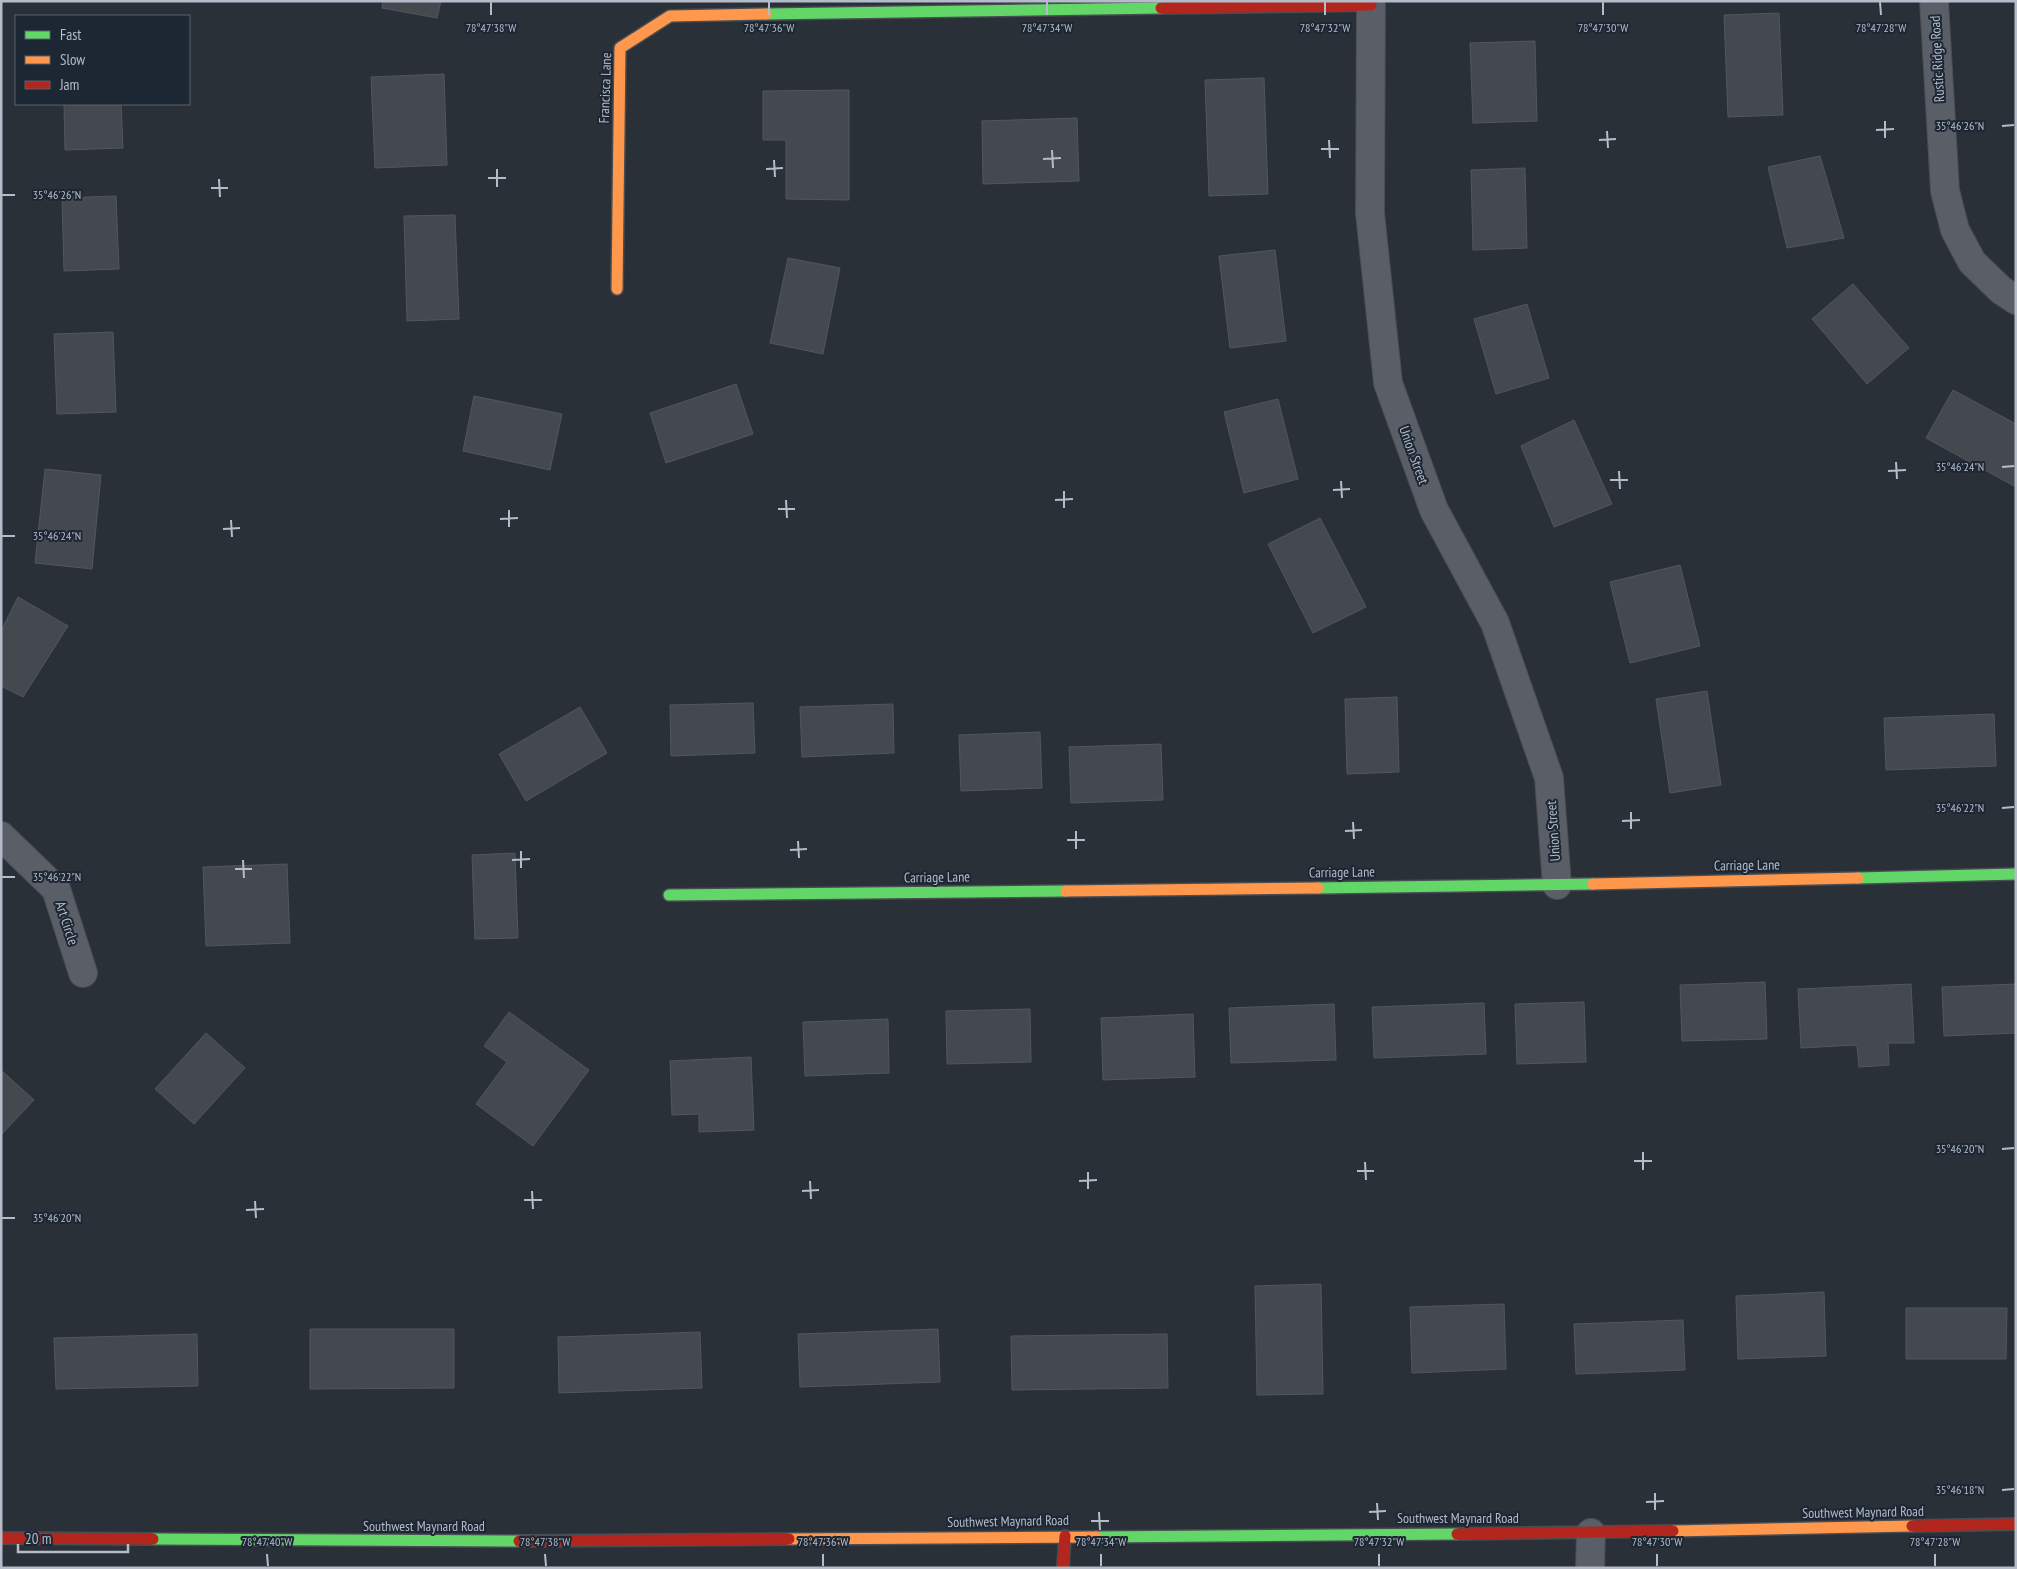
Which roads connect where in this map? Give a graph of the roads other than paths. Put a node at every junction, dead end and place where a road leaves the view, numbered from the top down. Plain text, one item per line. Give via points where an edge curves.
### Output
1 (1934, 1) edge
2 (1371, 3) edge
3 (617, 289) dead end
4 (2016, 300) edge
5 (1, 836) edge
6 (2016, 874) edge
7 (1557, 885) junction
8 (669, 895) dead end
9 (83, 973) dead end
10 (2016, 1524) edge
11 (1591, 1533) junction
12 (1065, 1536) junction
13 (1, 1538) edge
14 (1063, 1568) edge
15 (1590, 1568) edge

1 - 4 street, Rustic Ridge Road via 1945,191 1955,230 1972,262
2 - 3 street, Francisca Lane via 670,16 620,48
2 - 7 street, Union Street via 1370,213 1388,383 1434,510 1494,623 1549,778
5 - 9 street, Art Circle via 56,889
6 - 7 street, Carriage Lane
7 - 8 street, Carriage Lane
10 - 11 street, Southwest Maynard Road
11 - 12 street, Southwest Maynard Road
11 - 15 street
12 - 13 street, Southwest Maynard Road via 495,1542
12 - 14 street

